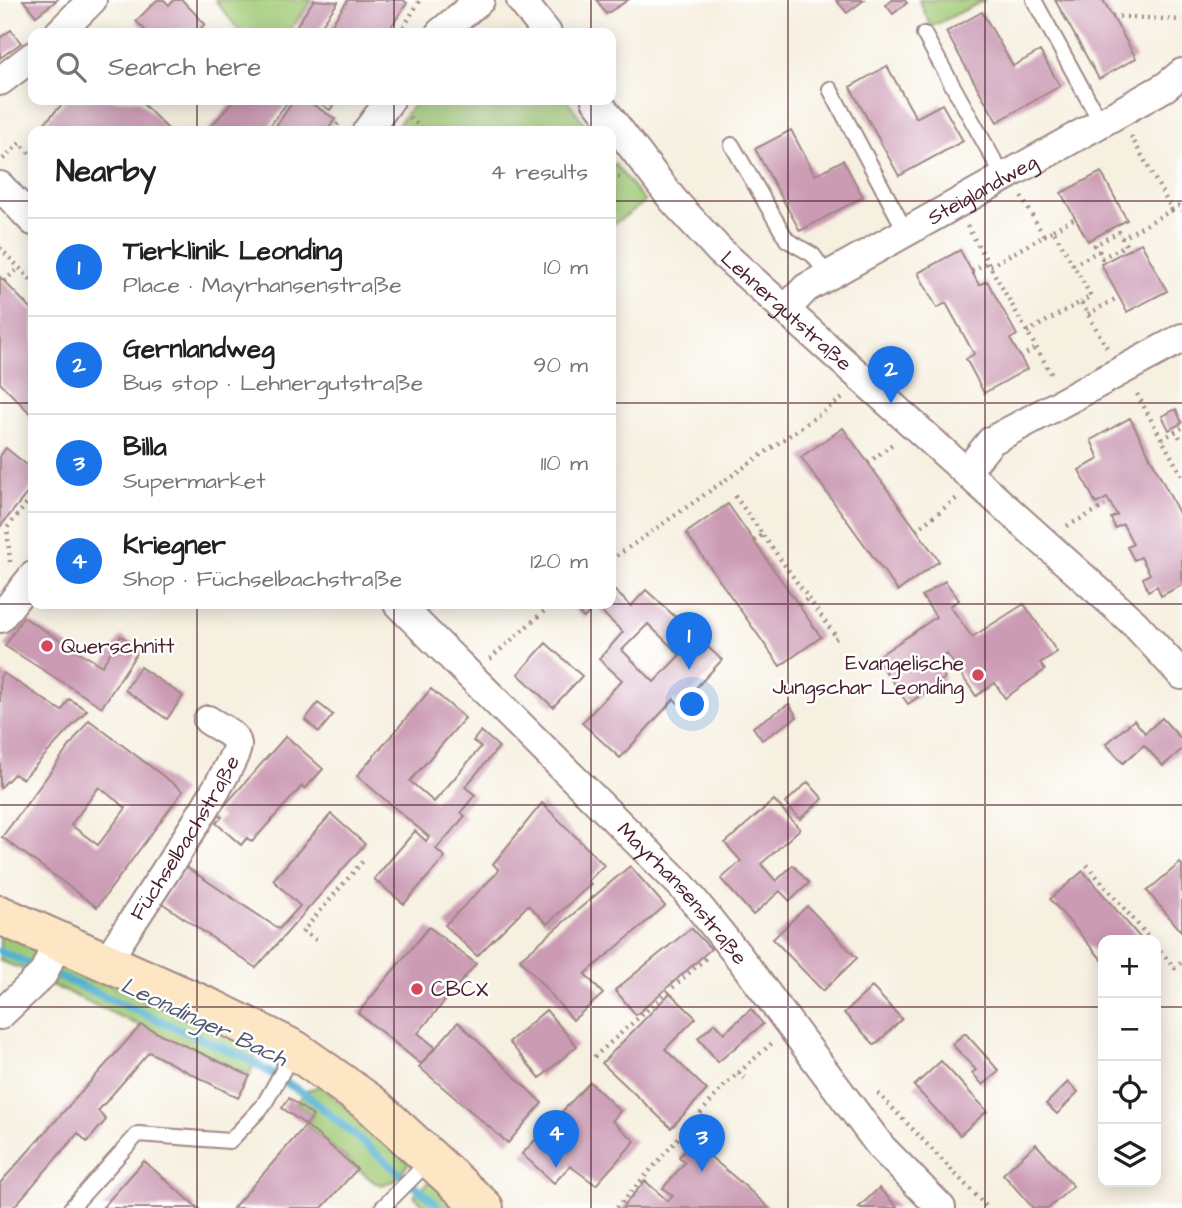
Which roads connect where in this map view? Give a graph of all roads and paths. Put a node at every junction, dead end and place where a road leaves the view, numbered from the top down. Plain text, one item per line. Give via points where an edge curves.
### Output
1 (92, 0) edge
2 (420, 0) edge
3 (480, 0) edge
4 (521, 0) edge
5 (1034, 0) edge
6 (1112, 16) dead end
7 (1182, 20) edge
8 (65, 28) edge
9 (403, 28) edge
10 (446, 28) edge
11 (543, 28) edge
12 (924, 34) dead end
13 (28, 59) edge
14 (1182, 73) edge
15 (0, 81) edge
16 (830, 89) dead end
17 (600, 105) edge
18 (396, 106) edge
19 (373, 126) edge
20 (419, 126) edge
21 (1114, 126) junction
22 (732, 145) dead end
23 (28, 152) edge
24 (6, 156) dead end
25 (1011, 183) junction
26 (0, 186) edge
27 (1172, 210) junction
28 (1182, 211) edge
29 (28, 215) edge
30 (1075, 218) dead end
31 (963, 219) dead end
32 (1054, 230) junction
33 (906, 232) junction
34 (1044, 236) junction
35 (1122, 238) junction
36 (0, 248) edge
37 (1098, 251) junction
38 (989, 264) junction
39 (1073, 265) junction
40 (19, 268) junction
41 (972, 271) dead end
42 (828, 276) junction
43 (28, 277) edge
44 (4, 281) dead end
45 (1119, 297) dead end
46 (1081, 302) junction
47 (786, 309) junction
48 (1088, 314) junction
49 (1027, 332) junction
50 (1182, 338) edge
51 (1036, 348) junction
52 (1020, 357) dead end
53 (1112, 358) dead end
54 (1131, 384) dead end
55 (1059, 388) dead end
56 (848, 394) dead end
57 (1182, 428) edge
58 (1179, 436) dead end
59 (898, 439) dead end
60 (1161, 439) junction
61 (1182, 442) edge
62 (868, 463) dead end
63 (1182, 476) edge
64 (963, 483) junction
65 (736, 496) dead end
66 (28, 502) edge
67 (1105, 506) dead end
68 (1063, 528) dead end
69 (916, 530) dead end
70 (764, 534) junction
71 (754, 541) dead end
72 (616, 556) edge
73 (22, 571) edge
74 (809, 598) junction
75 (799, 605) dead end
76 (403, 609) edge
77 (546, 609) edge
78 (0, 618) edge
79 (831, 642) dead end
80 (481, 666) dead end
81 (1182, 676) edge
82 (208, 720) dead end
83 (363, 861) dead end
84 (1087, 864) dead end
85 (1109, 891) junction
86 (1104, 895) dead end
87 (0, 915) edge
88 (1145, 935) edge
89 (316, 940) dead end
90 (714, 952) dead end
91 (1161, 952) edge
92 (50, 959) junction
93 (106, 962) junction
94 (1182, 962) edge
95 (0, 1015) edge
96 (778, 1039) dead end
97 (594, 1057) dead end
98 (290, 1059) junction
99 (738, 1073) junction
100 (745, 1078) dead end
101 (693, 1123) junction
102 (704, 1134) dead end
103 (423, 1167) junction
104 (71, 1208) edge
105 (382, 1208) edge
106 (484, 1208) edge
107 (617, 1208) edge
108 (941, 1208) edge

1 - 8 street
2 - 9 path
3 - 10 street
4 - 11 street
5 - 21 lane
6 - 7 path
12 - 25 lane
13 - 15 street
14 - 21 street, Steiglandweg
16 - 33 lane
17 - 47 street, Lehnergutstraße via 673,200 719,250
18 - 19 street
18 - 20 path
21 - 25 street, Steiglandweg
21 - 27 path
22 - 42 lane via 787,240 813,256
23 - 24 path via 20,143
25 - 33 street, Steiglandweg
25 - 34 path
26 - 29 street
27 - 28 path via 1179,206
27 - 35 path
30 - 32 path
31 - 38 path
32 - 34 path
32 - 39 path
33 - 42 street, Steiglandweg
34 - 38 path
35 - 37 path via 1119,232 1095,245
35 - 37 path via 1126,244 1102,258
36 - 40 path
37 - 39 path
38 - 41 path
38 - 49 path
39 - 46 path via 1091,296
40 - 43 path
40 - 44 path
42 - 47 street, Steiglandweg via 806,288
45 - 48 path
46 - 48 path
46 - 49 path
47 - 64 street, Lehnergutstraße
48 - 53 path
49 - 51 path
50 - 64 street via 991,441
51 - 52 path
51 - 55 path
54 - 60 path
56 - 72 path
57 - 60 path
58 - 61 path
59 - 62 path
60 - 63 path
64 - 69 path
64 - 81 street, Lehnergutstraße via 1135,624
65 - 70 path
66 - 73 path via 7,528
67 - 68 path
70 - 71 path
70 - 74 path
73 - 78 street
74 - 75 path
74 - 79 path via 837,638
76 - 108 street, Mayrhansenstraße via 682,886 881,1147
77 - 80 path
82 - 93 street, Füchselbachstraße via 233,736 236,753
83 - 89 path via 303,931
84 - 85 path
85 - 86 path
85 - 88 path
87 - 92 street
90 - 97 path
91 - 94 path via 1175,968
92 - 93 street
92 - 95 street
93 - 98 street
96 - 99 path
98 - 103 street via 371,1104
98 - 104 lane via 263,1106 230,1141 138,1133
99 - 100 path
99 - 101 path
101 - 102 path
101 - 107 path
103 - 105 lane
103 - 106 street

